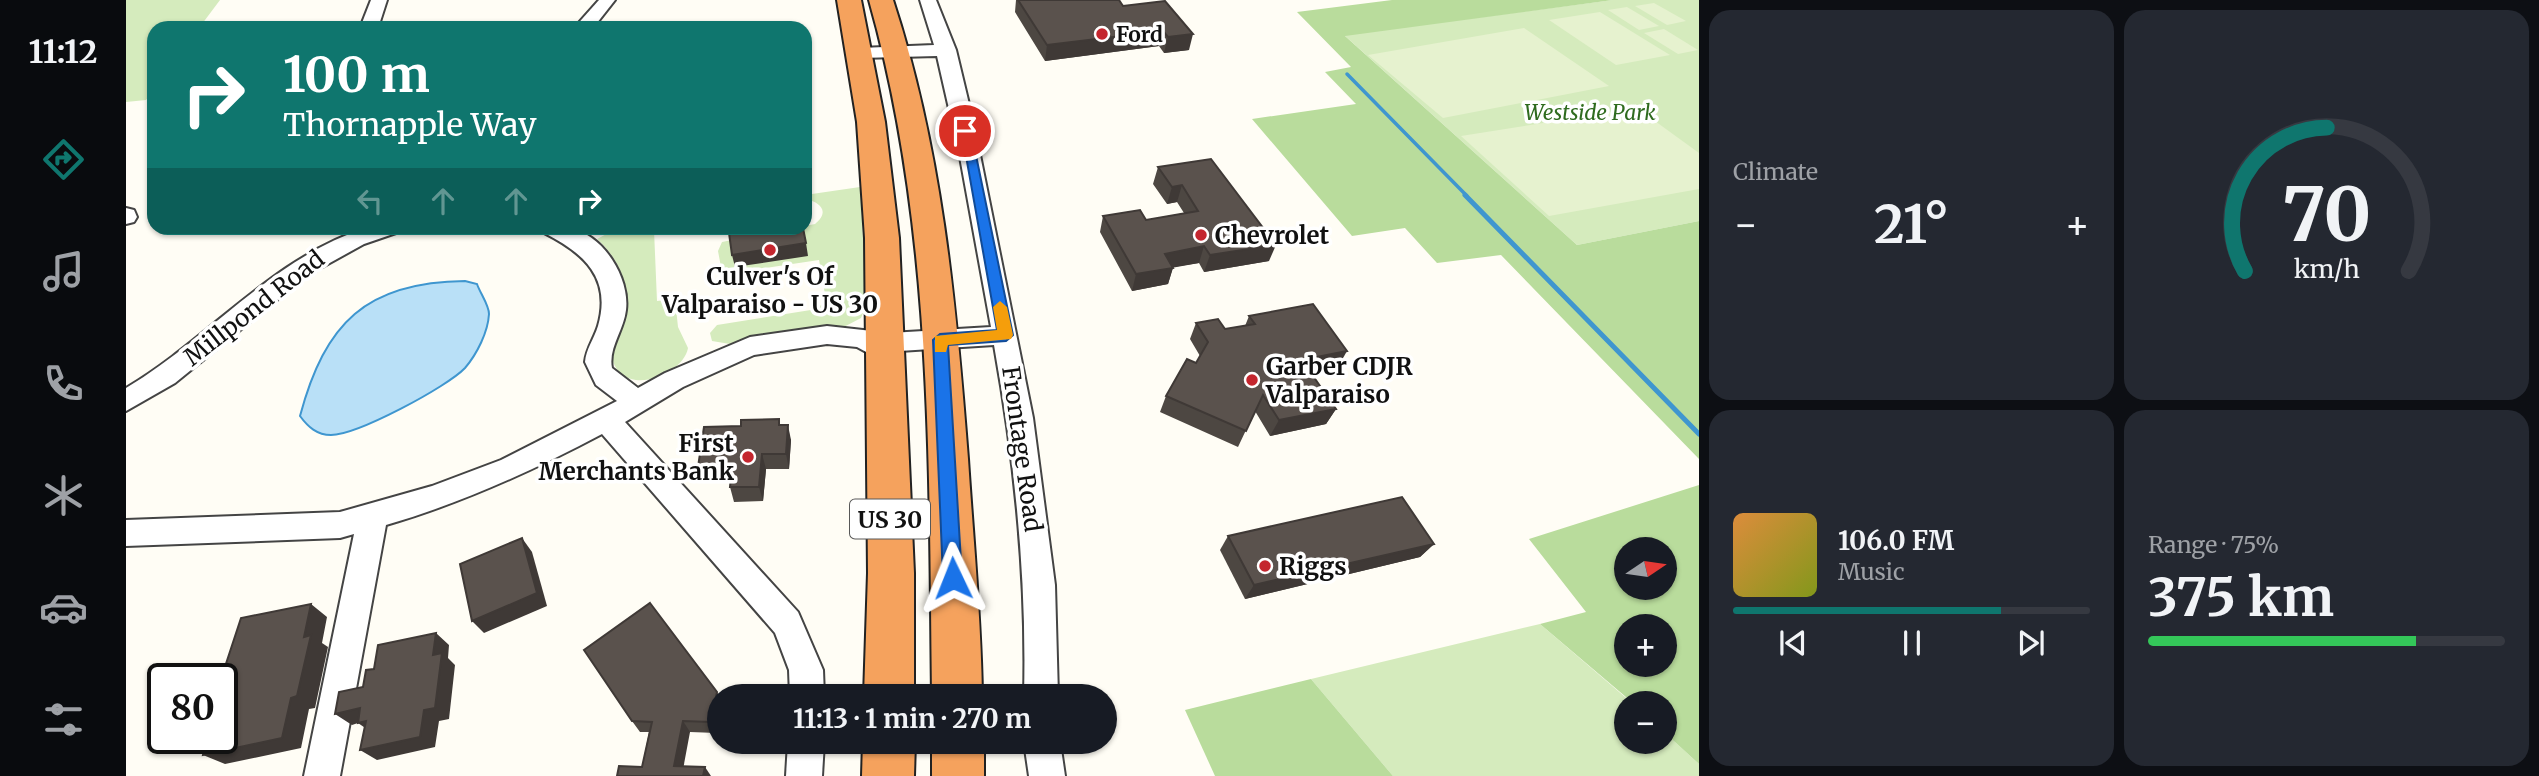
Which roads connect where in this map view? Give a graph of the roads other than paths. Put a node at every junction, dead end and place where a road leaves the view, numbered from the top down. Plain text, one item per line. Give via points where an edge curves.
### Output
1 (379, 0) edge
2 (607, 0) edge
3 (849, 0) edge
4 (881, 0) edge
5 (929, 0) edge
6 (372, 21) edge
7 (591, 21) edge
8 (947, 50) junction
9 (899, 52) junction
10 (860, 53) junction
11 (370, 235) edge
12 (566, 235) edge
13 (1006, 335) junction
14 (940, 340) junction
15 (886, 341) junction
16 (636, 400) junction
17 (126, 401) edge
18 (606, 420) junction
19 (373, 515) junction
20 (126, 533) edge
21 (807, 684) edge
22 (889, 684) edge
23 (956, 684) edge
24 (1041, 684) edge
25 (806, 754) edge
26 (889, 754) edge
27 (958, 754) edge
28 (1044, 754) edge
29 (322, 776) edge
30 (804, 776) edge
31 (888, 776) edge
32 (958, 776) edge
33 (1047, 776) edge

1 - 6 street
2 - 7 street
3 - 10 highway, US 30
4 - 9 highway, US 30
5 - 8 street, Frontage Road
8 - 9 street
8 - 13 street, Frontage Road
9 - 10 street
9 - 14 highway, US 30 via 916,126
10 - 15 highway, US 30 via 883,238
11 - 17 street, Millpond Road via 323,253 171,373
12 - 16 street via 588,246 605,265 614,292 614,310 597,360 601,373
13 - 14 street
13 - 24 street, Frontage Road via 1041,596
14 - 15 street
14 - 23 highway, US 30
15 - 16 street via 758,356 734,354
15 - 22 highway, US 30
16 - 18 street
18 - 19 street via 511,468 435,498
18 - 21 street via 787,623 806,670
19 - 20 street via 340,525
19 - 29 street
25 - 30 street
26 - 31 highway
27 - 32 highway
28 - 33 street

